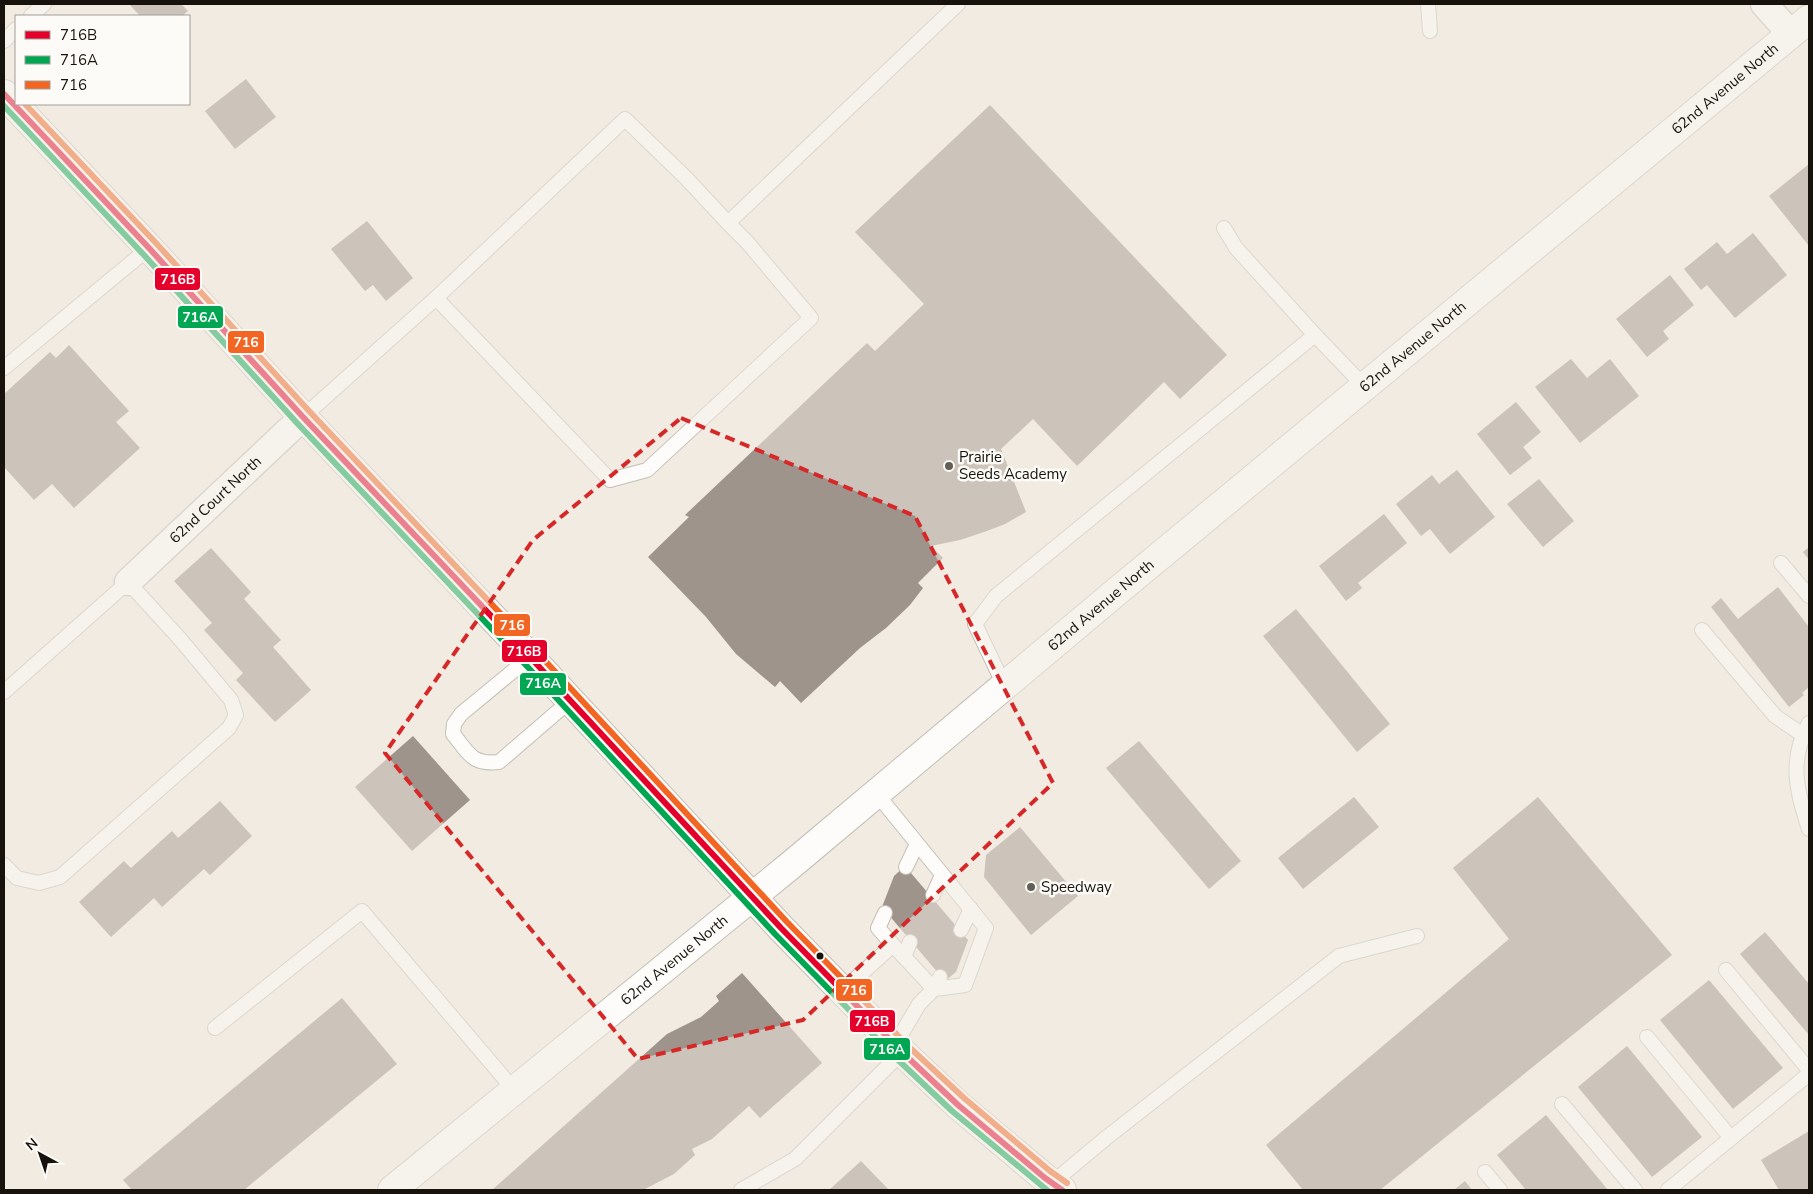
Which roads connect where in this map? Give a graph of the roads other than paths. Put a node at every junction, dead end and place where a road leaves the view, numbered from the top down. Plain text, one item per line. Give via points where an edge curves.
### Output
1 (44, 4) edge
2 (958, 4) edge
3 (1428, 4) edge
4 (1764, 4) edge
5 (31, 15) edge
6 (1800, 26) edge
7 (15, 30) edge
8 (1430, 31) dead end
9 (4, 40) edge
10 (4, 94) edge
11 (728, 223) junction
12 (1224, 228) dead end
13 (149, 248) junction
14 (436, 298) junction
15 (1315, 335) junction
16 (4, 368) edge
17 (1364, 386) junction
18 (304, 417) junction
19 (1781, 563) dead end
20 (128, 582) junction
21 (1809, 596) edge
22 (1702, 630) dead end
23 (530, 657) junction
24 (1004, 685) junction
25 (4, 692) edge
26 (571, 700) junction
27 (1806, 729) edge
28 (876, 793) junction
29 (1809, 829) edge
30 (917, 844) junction
31 (4, 865) edge
32 (906, 867) dead end
33 (942, 875) junction
34 (932, 895) dead end
35 (752, 896) junction
36 (971, 909) junction
37 (885, 912) dead end
38 (961, 930) dead end
39 (1417, 936) dead end
40 (910, 942) dead end
41 (893, 945) junction
42 (904, 957) junction
43 (1726, 970) dead end
44 (937, 983) junction
45 (842, 991) junction
46 (214, 1028) dead end
47 (1646, 1037) dead end
48 (898, 1049) junction
49 (1809, 1070) edge
50 (1809, 1074) edge
51 (515, 1090) junction
52 (1562, 1104) dead end
53 (1731, 1138) junction
54 (1485, 1172) dead end
55 (1049, 1185) edge
56 (392, 1190) edge
57 (741, 1190) edge
58 (1500, 1190) edge
59 (1634, 1190) edge
60 (1668, 1190) edge

1 - 5 lane
2 - 11 lane
3 - 8 lane
4 - 6 street
6 - 17 street, 62nd Avenue North
7 - 9 lane
10 - 13 street
11 - 14 lane via 625,119
11 - 14 lane via 811,318 647,470 610,480
12 - 15 lane via 1236,248
13 - 16 lane
13 - 18 street
14 - 18 lane
15 - 17 lane
15 - 24 lane via 996,596 975,624
17 - 24 street, 62nd Avenue North
18 - 20 street, 62nd Court North
18 - 23 street
19 - 21 lane
20 - 25 lane
20 - 31 lane via 231,700 236,715 228,728 60,877 39,882 16,878
22 - 27 lane via 1775,716
23 - 26 street
23 - 26 lane via 461,714 454,724 453,734 475,760 499,762
24 - 28 street, 62nd Avenue North
26 - 35 street
27 - 29 lane via 1796,756 1796,777 1799,801
28 - 30 lane
28 - 35 street, 62nd Avenue North
30 - 32 lane
30 - 33 lane
33 - 34 lane
33 - 36 lane
35 - 45 street
35 - 51 street, 62nd Avenue North
36 - 38 lane
36 - 44 lane via 986,928 965,985
37 - 41 lane via 878,928
39 - 55 lane via 1339,956
40 - 42 lane
41 - 42 lane
41 - 45 lane
42 - 44 lane
43 - 49 lane
44 - 48 lane via 919,1004
45 - 48 street
46 - 51 lane via 362,911
47 - 53 lane
48 - 55 street
48 - 57 lane via 795,1160
50 - 53 lane
51 - 56 street, 62nd Avenue North
52 - 59 lane
53 - 60 lane
54 - 58 lane

